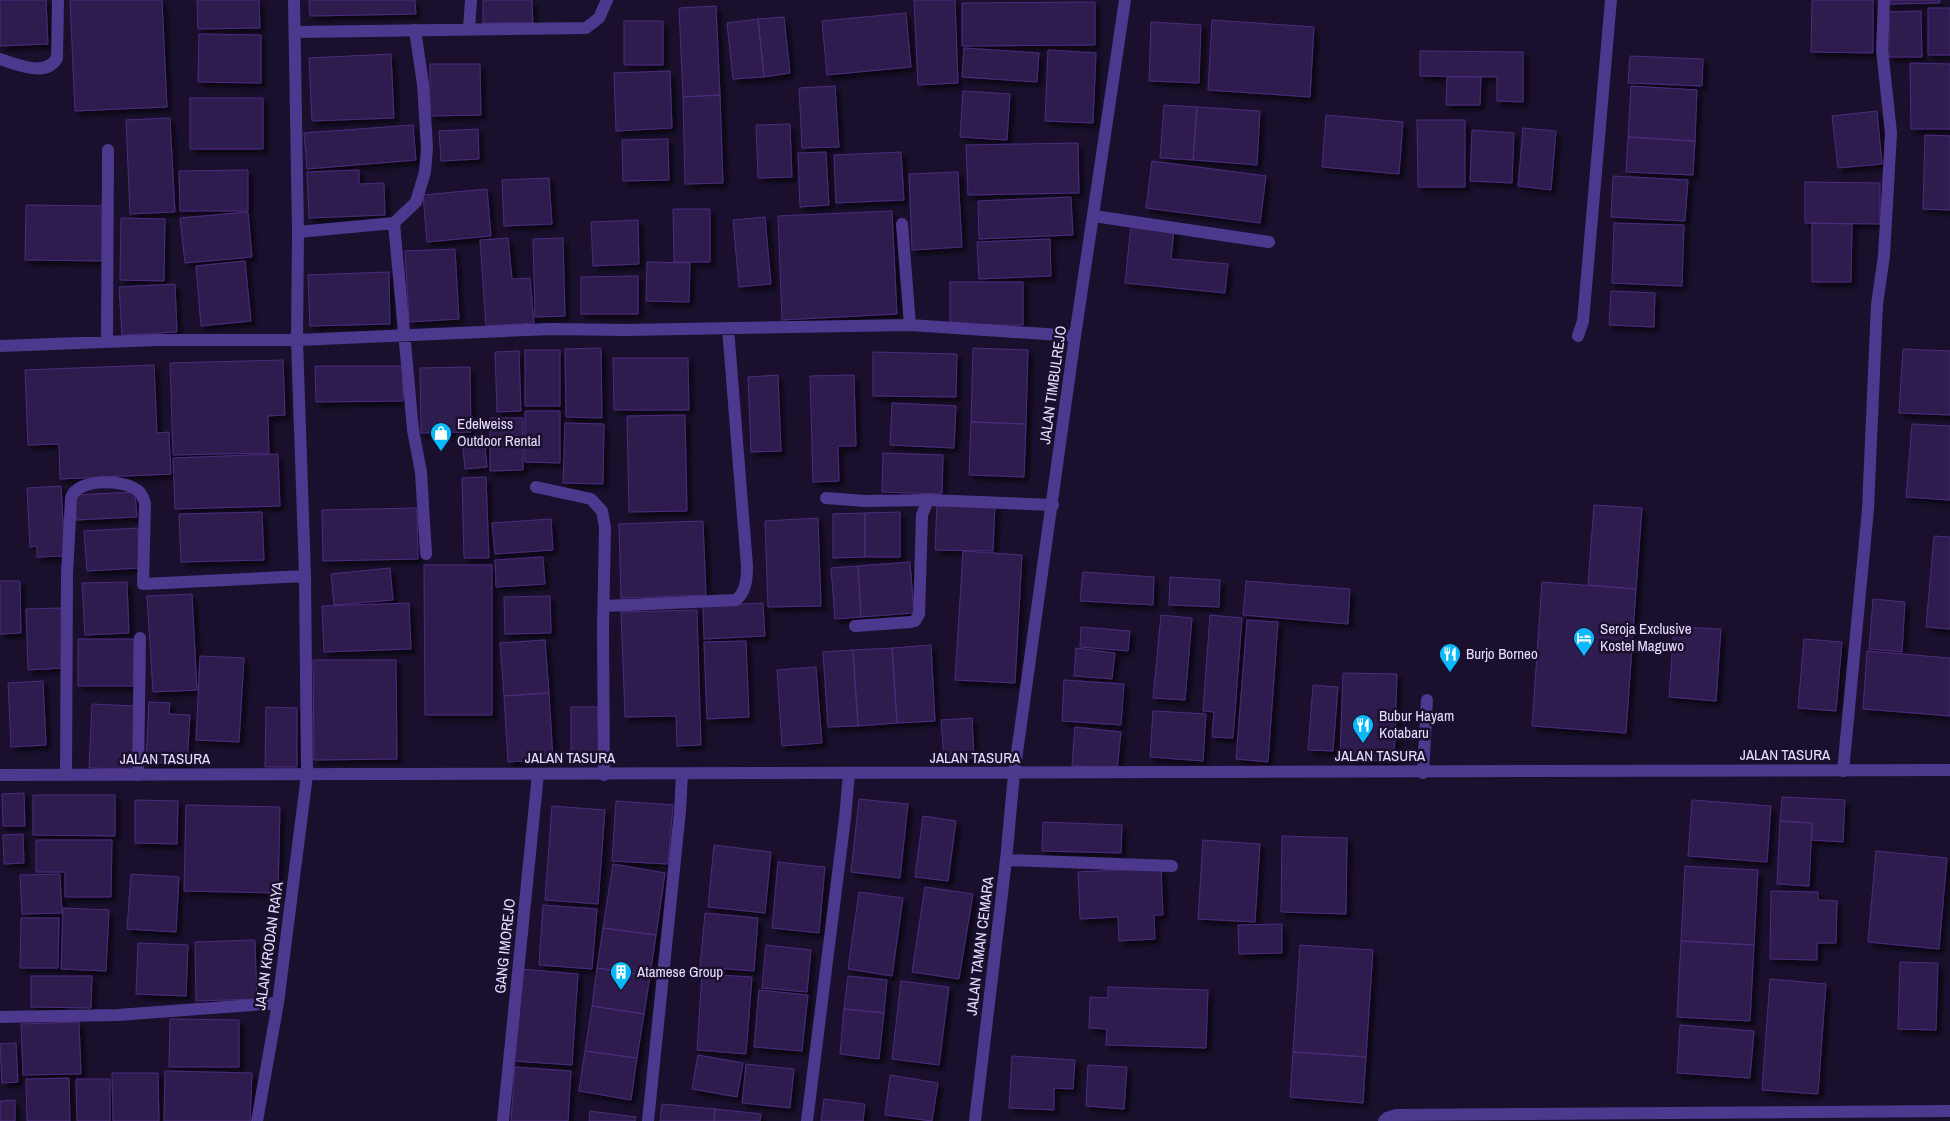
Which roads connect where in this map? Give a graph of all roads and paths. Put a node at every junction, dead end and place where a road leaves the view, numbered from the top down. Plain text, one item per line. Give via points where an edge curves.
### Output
1 (58, 0) edge
2 (294, 0) edge
3 (471, 0) edge
4 (607, 0) edge
5 (1125, 0) edge
6 (1611, 0) edge
7 (1884, 0) edge
8 (469, 29) junction
9 (415, 30) junction
10 (295, 32) junction
11 (0, 59) edge
12 (108, 150) dead end
13 (1094, 216) junction
14 (394, 223) junction
15 (902, 224) dead end
16 (298, 232) junction
17 (1269, 242) dead end
18 (910, 326) junction
19 (728, 328) junction
20 (403, 335) junction
21 (1075, 336) junction
22 (1578, 336) dead end
23 (297, 340) junction
24 (107, 342) junction
25 (0, 346) edge
26 (536, 487) dead end
27 (826, 498) dead end
28 (928, 500) junction
29 (1053, 504) junction
30 (426, 554) dead end
31 (305, 576) junction
32 (604, 606) junction
33 (855, 626) dead end
34 (140, 638) dead end
35 (1427, 700) dead end
36 (1950, 770) edge
37 (1843, 771) junction
38 (1423, 772) junction
39 (538, 774) junction
40 (604, 774) junction
41 (682, 774) junction
42 (849, 774) junction
43 (1014, 774) junction
44 (0, 775) edge
45 (66, 775) junction
46 (138, 775) junction
47 (307, 775) junction
48 (1006, 860) junction
49 (1172, 866) dead end
50 (278, 1003) junction
51 (0, 1017) edge
52 (1950, 1111) edge
53 (258, 1121) edge
54 (503, 1121) edge
55 (648, 1121) edge
56 (806, 1121) edge
57 (975, 1121) edge
58 (1384, 1121) edge

1 - 11 street via 57,58 54,62 40,68 26,68
2 - 10 street, JALAN KRODAN RAYA
3 - 8 street
4 - 8 street via 599,18 586,28
5 - 13 street, JALAN TIMBULREJO
6 - 22 street via 1583,321
7 - 37 street via 1882,50 1890,133 1884,256 1877,304 1868,509
8 - 9 street
9 - 10 street
9 - 14 street via 427,148 425,172 416,202
10 - 16 street, JALAN KRODAN RAYA
12 - 24 street
13 - 17 street
13 - 21 street, JALAN TIMBULREJO
14 - 16 street
14 - 20 street
15 - 18 street
16 - 23 street, JALAN KRODAN RAYA
18 - 19 street
18 - 21 street
19 - 20 street via 551,329
19 - 32 street via 747,566 742,595 736,600
20 - 23 street
20 - 30 street via 412,430 421,472
21 - 29 street, JALAN TIMBULREJO
23 - 24 street
23 - 31 street, JALAN KRODAN RAYA
24 - 25 street
26 - 32 street via 591,499 602,511 605,527
27 - 28 street
28 - 29 street
28 - 33 street via 922,516 919,614 911,622
29 - 43 street, JALAN TIMBULREJO
31 - 45 street via 143,584 145,504 142,496 137,490 122,484 90,483 78,488 71,498 68,554
31 - 47 street, JALAN KRODAN RAYA
32 - 40 street
34 - 46 street
35 - 38 street
36 - 37 street, JALAN TASURA
37 - 38 street, JALAN TASURA
38 - 43 street, JALAN TASURA
39 - 40 street, JALAN TASURA
39 - 47 street, JALAN TASURA
39 - 54 street, GANG IMOREJO
40 - 41 street, JALAN TASURA
41 - 42 street, JALAN TASURA
41 - 55 street
42 - 43 street, JALAN TASURA
42 - 56 street
43 - 48 street, JALAN TAMAN CEMARA
44 - 45 street, JALAN TASURA
45 - 46 street, JALAN TASURA
46 - 47 street, JALAN TASURA
47 - 50 street, JALAN KRODAN RAYA
48 - 49 street
48 - 57 street, JALAN TAMAN CEMARA
50 - 51 street via 118,1015
50 - 53 street, JALAN KRODAN RAYA
52 - 58 street via 1396,1115

